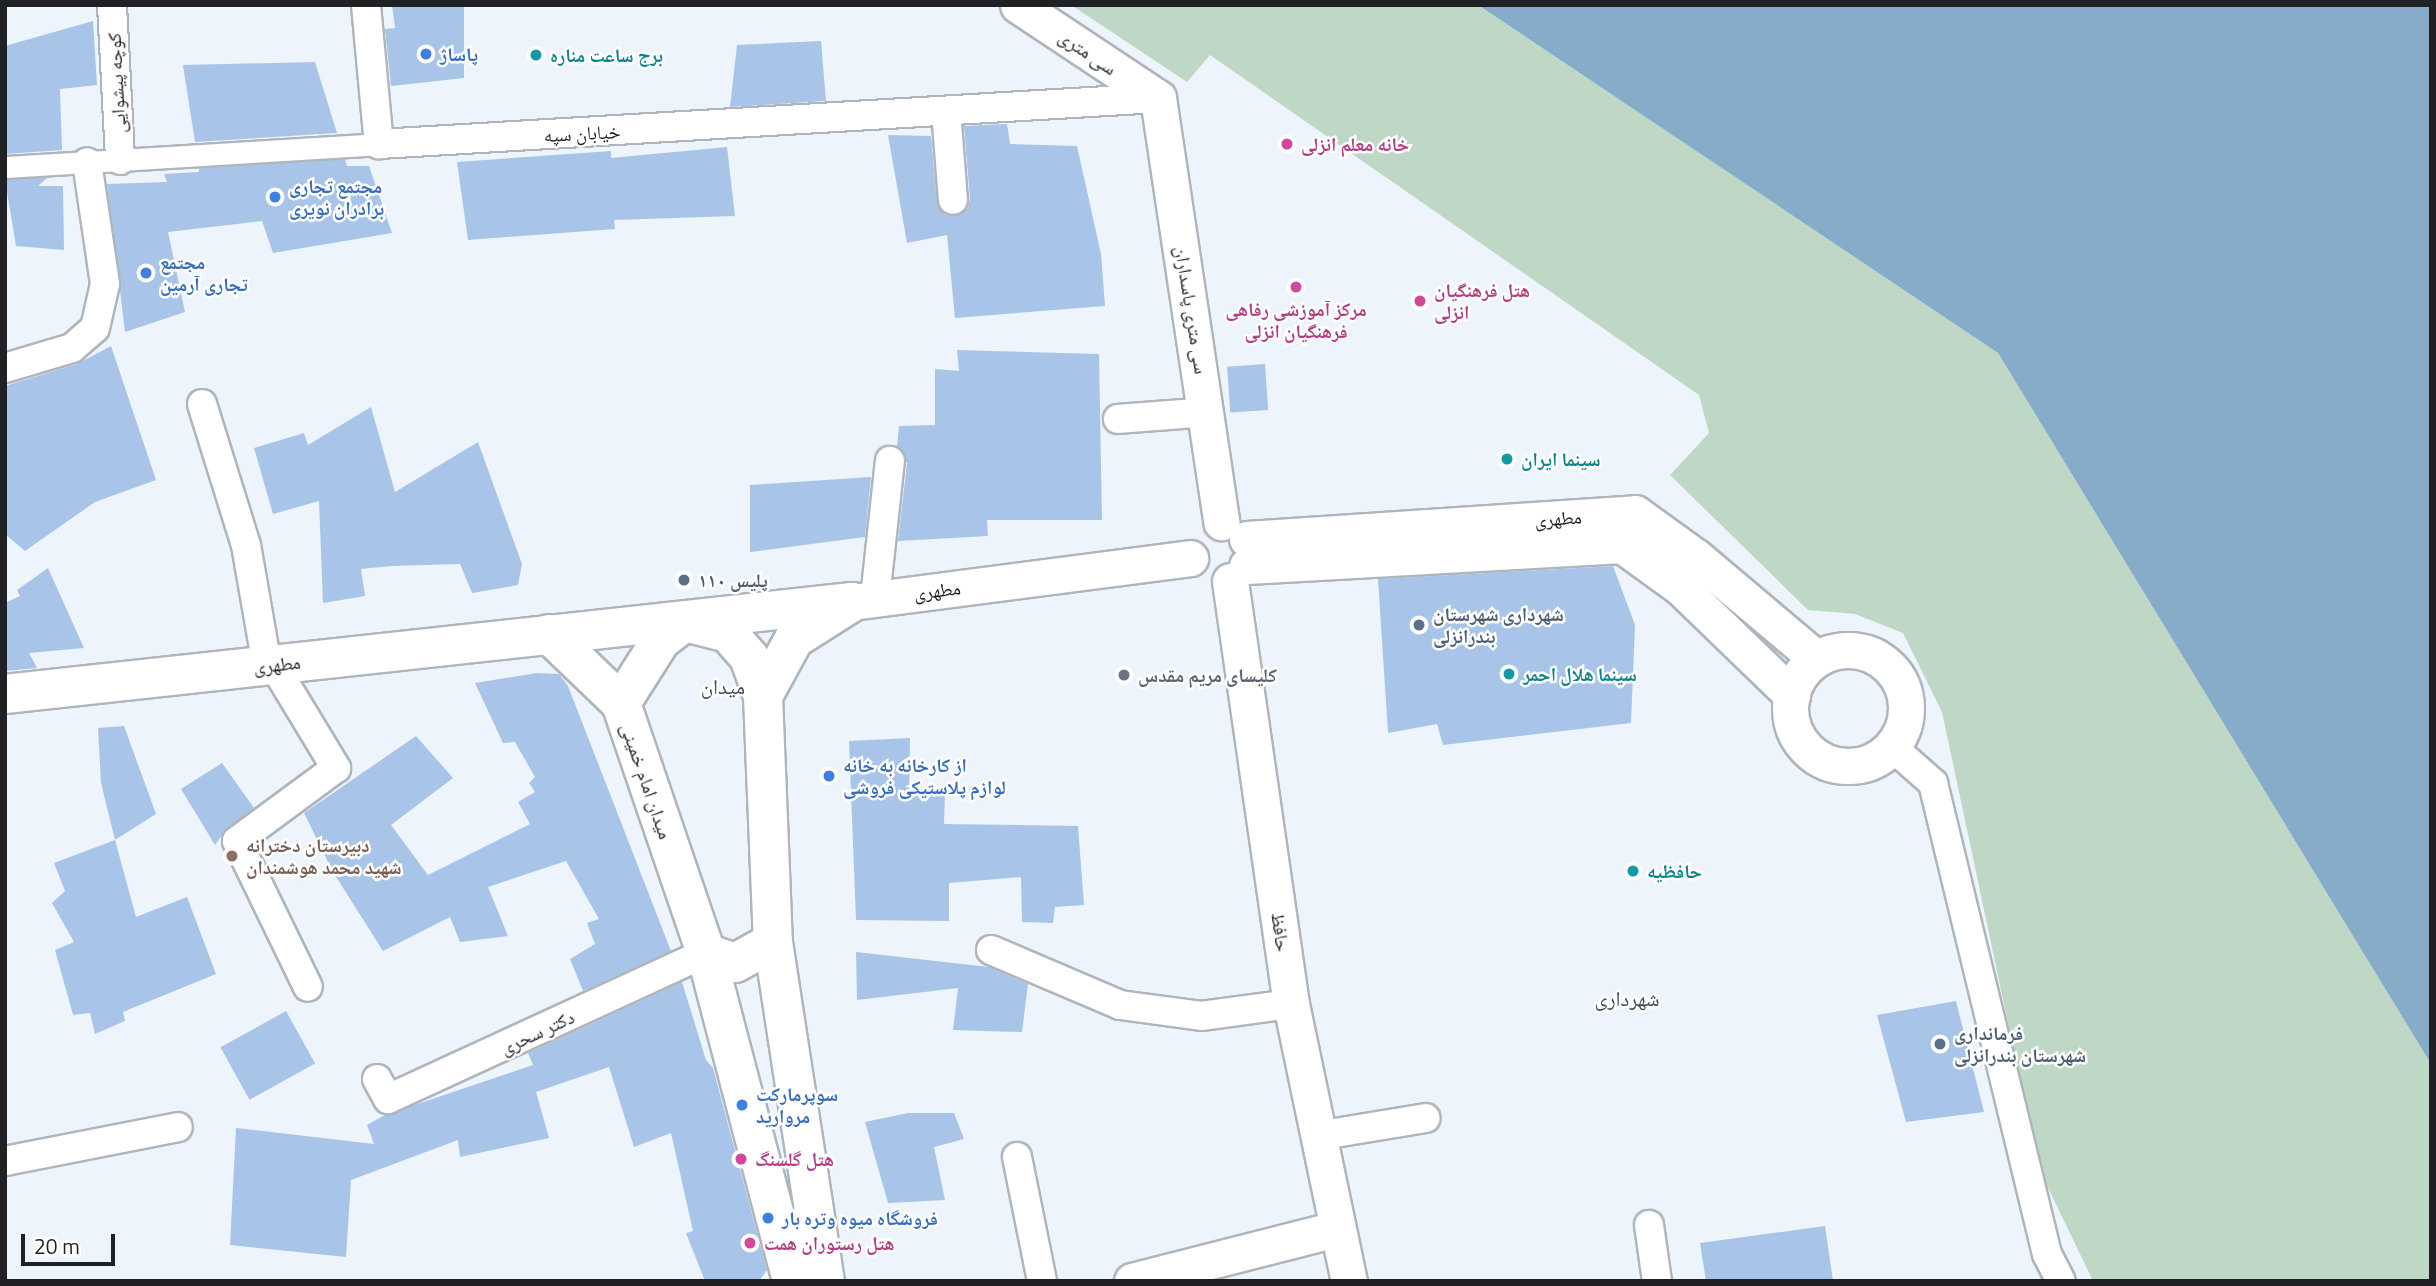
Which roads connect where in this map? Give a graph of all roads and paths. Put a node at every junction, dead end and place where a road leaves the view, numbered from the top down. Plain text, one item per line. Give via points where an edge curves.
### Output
1 (112, 5) edge
2 (366, 5) edge
3 (1018, 5) edge
4 (1158, 98) junction
5 (946, 111) junction
6 (379, 144) junction
7 (120, 160) junction
8 (88, 162) junction
9 (5, 167) edge
10 (953, 200) dead end
11 (5, 368) edge
12 (202, 404) dead end
13 (1208, 412) junction
14 (1118, 419) dead end
15 (890, 461) dead end
16 (1236, 552) junction
17 (1189, 558) junction
18 (863, 600) junction
19 (685, 622) junction
20 (549, 634) junction
21 (1817, 659) junction
22 (270, 664) junction
23 (5, 694) edge
24 (1791, 695) junction
25 (763, 696) junction
26 (621, 703) junction
27 (1891, 746) junction
28 (773, 942) junction
29 (991, 950) dead end
30 (706, 953) junction
31 (308, 987) dead end
32 (1292, 1004) junction
33 (377, 1079) dead end
34 (1426, 1118) dead end
35 (178, 1126) dead end
36 (1317, 1136) junction
37 (1017, 1157) dead end
38 (5, 1161) edge
39 (1649, 1225) dead end
40 (1336, 1229) junction
41 (792, 1281) edge
42 (825, 1281) edge
43 (1042, 1281) edge
44 (1132, 1281) edge
45 (1349, 1281) edge
46 (1657, 1281) edge
47 (2061, 1281) edge

1 - 7 street, کوچه پیشوایی
2 - 6 street
3 - 4 street, سی متری
4 - 5 street, خیابان سپه
4 - 13 street, سی متری پاسداران
5 - 6 street, خیابان سپه
5 - 10 street
6 - 7 street, خیابان سپه
7 - 8 street, خیابان سپه
8 - 9 street, خیابان سپه
8 - 11 street via 105,284 95,328 72,348
12 - 22 street via 246,545
13 - 14 street
13 - 16 street, سی متری پاسداران
15 - 18 street
16 - 17 street via 1204,579
16 - 17 street via 1196,533
16 - 21 street, مطهری via 1635,513 1696,557
16 - 24 street, مطهری via 1622,544 1680,587
16 - 32 street, حافظ
17 - 18 street, مطهری
18 - 19 main road, مطهری
18 - 25 main road via 794,639
19 - 20 main road, مطهری
19 - 25 main road via 728,633 749,657
19 - 26 main road, میدان امام خمینی via 661,640
20 - 22 main road, مطهری
20 - 26 main road
21 - 24 street via 1801,675
21 - 27 street via 1846,649 1861,651 1881,660 1897,676 1906,712
22 - 23 main road, مطهری
22 - 31 street via 336,768 237,841
24 - 27 street via 1790,710 1799,739 1822,759 1851,766 1880,756
25 - 28 main road
26 - 30 main road, میدان امام خمینی
27 - 47 street via 1933,783 2047,1254
28 - 30 main road via 735,963
28 - 42 main road
29 - 32 street via 1121,1005 1201,1016
30 - 33 street, دکتر سحری via 388,1099
30 - 41 main road, میدان امام خمینی
32 - 36 street, حافظ
34 - 36 street
35 - 38 street
36 - 40 street, حافظ
37 - 43 street
39 - 46 street
40 - 44 street
40 - 45 street, حافظ

